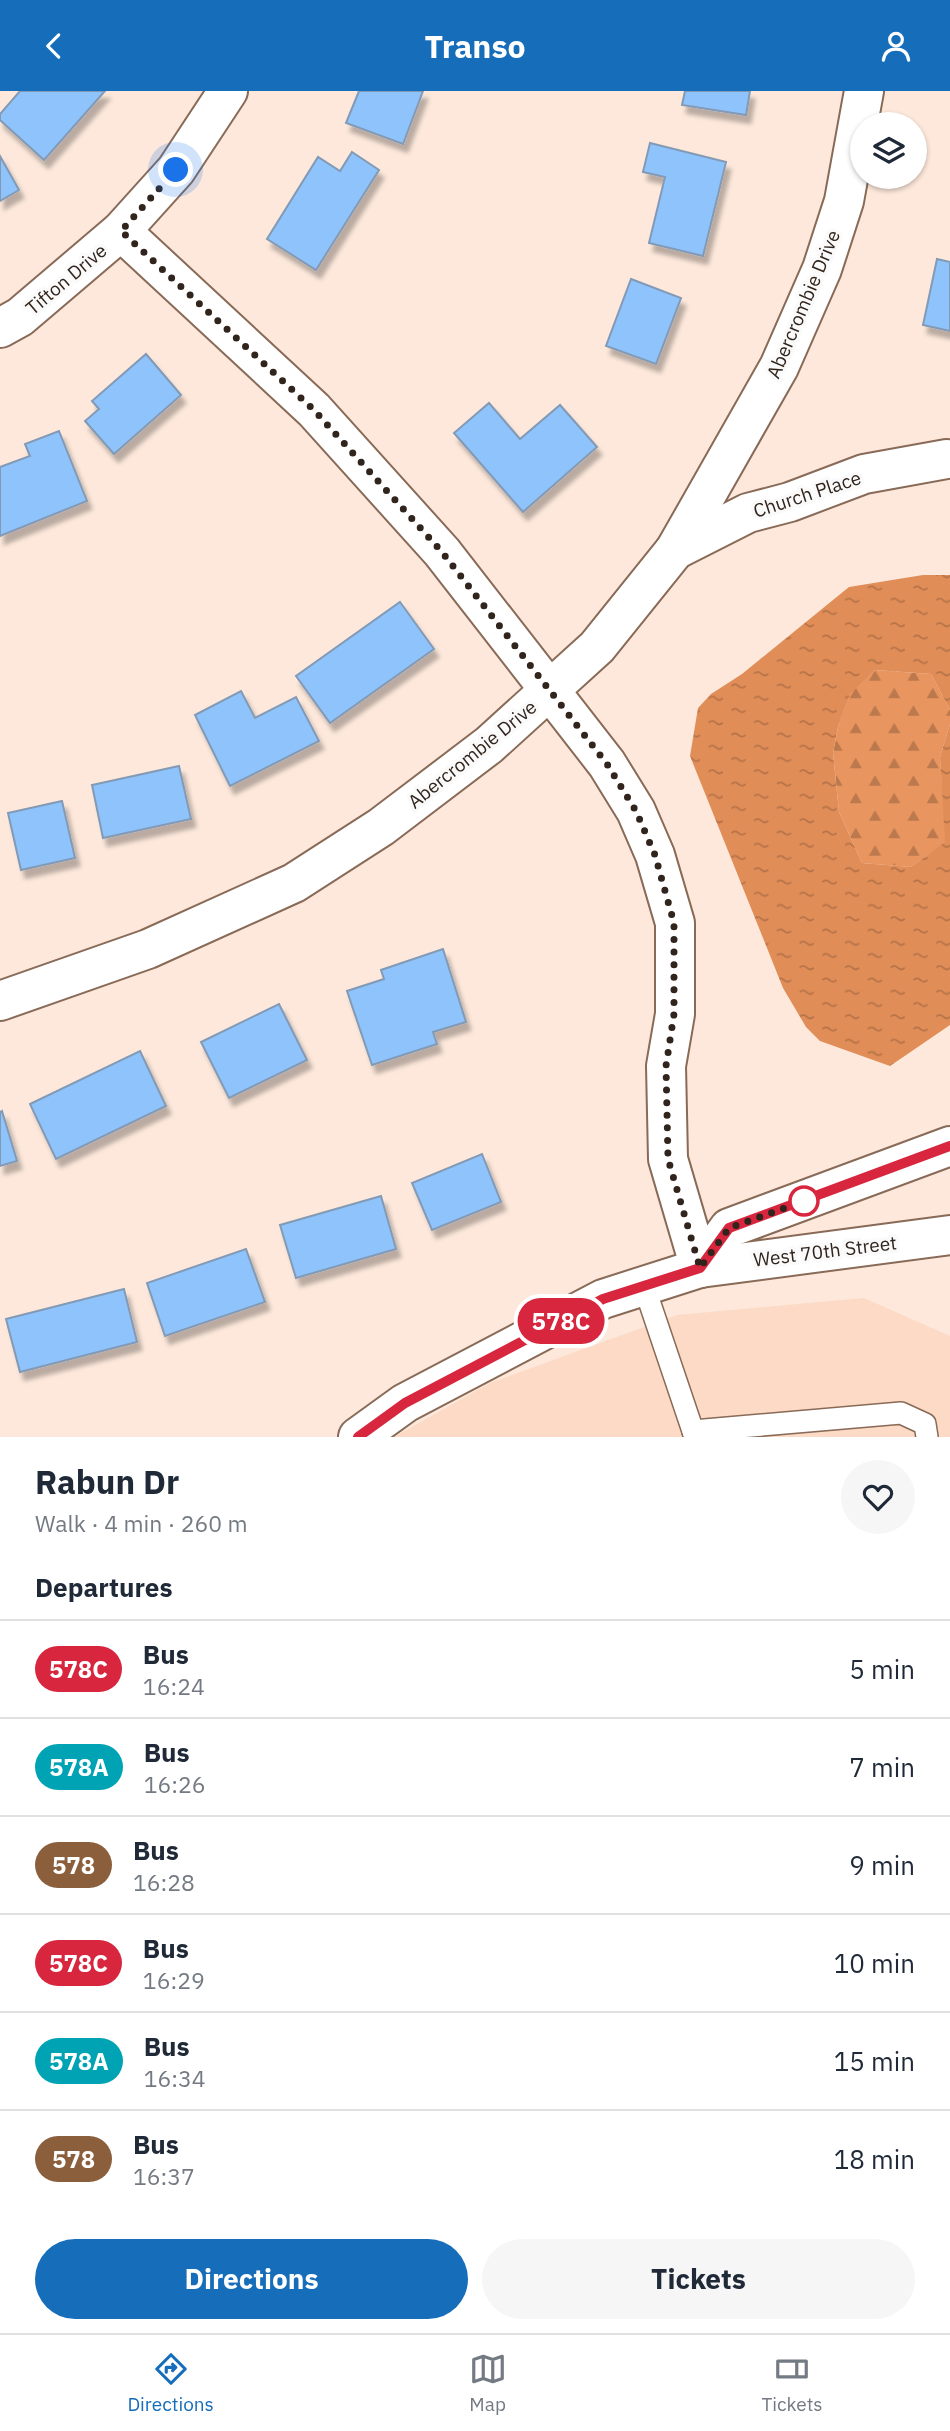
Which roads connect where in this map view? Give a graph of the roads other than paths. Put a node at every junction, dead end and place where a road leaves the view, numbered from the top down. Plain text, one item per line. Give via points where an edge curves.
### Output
1 (228, 91) edge
2 (864, 91) edge
3 (121, 231) junction
4 (0, 328) edge
5 (947, 459) dead end
6 (675, 550) junction
7 (549, 691) junction
8 (0, 1001) edge
9 (950, 1146) edge
10 (950, 1235) edge
11 (700, 1268) junction
12 (644, 1286) junction
13 (694, 1434) edge
14 (358, 1437) edge
15 (927, 1437) edge

1 - 3 street, Tifton Drive via 176,170
2 - 6 street, Abercrombie Drive via 844,201 821,269 779,367
3 - 4 street, Tifton Drive via 20,317
3 - 7 street via 314,410 442,552
5 - 6 street, Church Place via 864,474 748,513
6 - 7 street, Abercrombie Drive via 597,647
7 - 8 street, Abercrombie Drive via 381,827 294,883 149,949
7 - 11 street via 607,764 636,811 655,855 674,923 674,1014 666,1066 668,1159
9 - 11 street, West 70th Street via 729,1228
10 - 11 street, West 70th Street
11 - 12 street, West 70th Street
12 - 13 lane
12 - 14 street, West 70th Street via 603,1299 452,1378 405,1403
13 - 15 lane via 901,1413 925,1424

